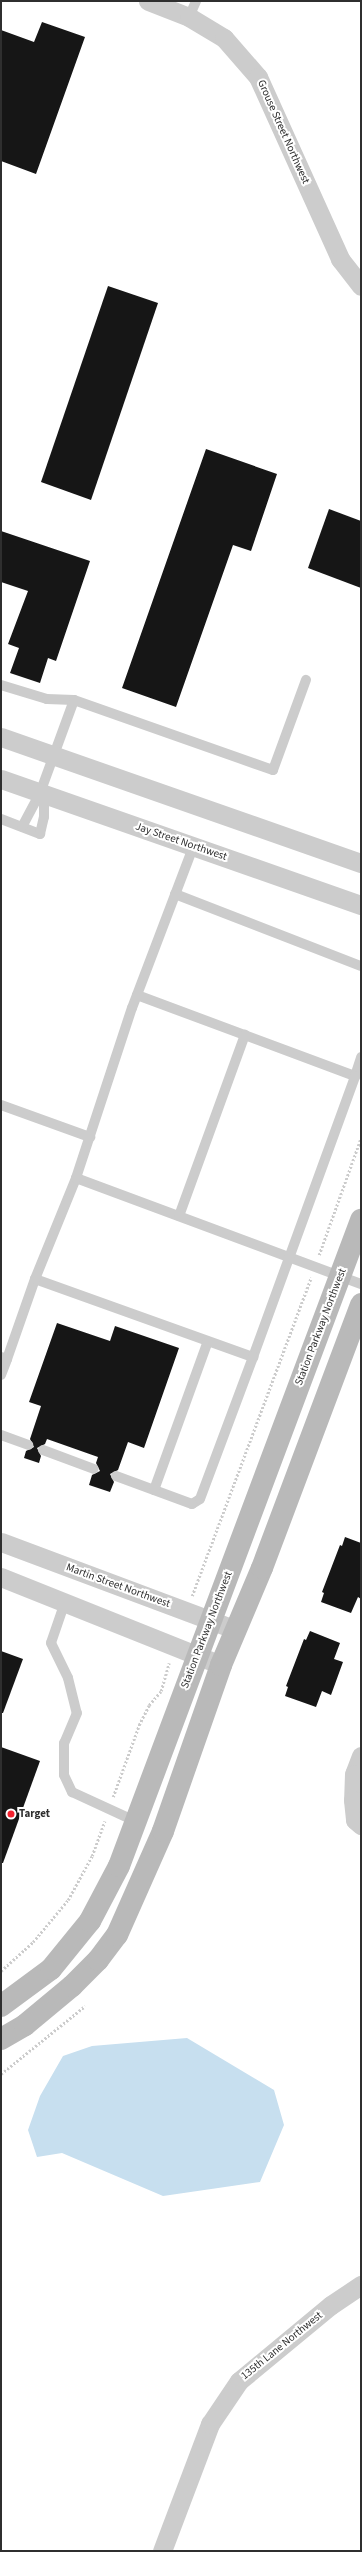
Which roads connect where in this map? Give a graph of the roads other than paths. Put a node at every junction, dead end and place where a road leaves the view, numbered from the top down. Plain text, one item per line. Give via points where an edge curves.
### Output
1 (148, 1) edge
2 (193, 9) edge
3 (361, 286) edge
4 (306, 680) dead end
5 (1, 685) edge
6 (74, 700) junction
7 (1, 737) edge
8 (53, 756) junction
9 (1, 779) edge
10 (40, 793) junction
11 (1, 819) edge
12 (22, 827) junction
13 (194, 846) junction
14 (361, 863) edge
15 (176, 894) junction
16 (361, 905) edge
17 (361, 966) edge
18 (137, 995) junction
19 (245, 1035) junction
20 (361, 1057) edge
21 (355, 1076) junction
22 (1, 1105) edge
23 (90, 1138) junction
24 (76, 1178) junction
25 (179, 1216) junction
26 (361, 1220) edge
27 (288, 1256) junction
28 (340, 1276) junction
29 (35, 1279) junction
30 (361, 1284) edge
31 (361, 1304) edge
32 (208, 1341) junction
33 (253, 1357) junction
34 (4, 1358) edge
35 (1, 1375) edge
36 (1, 1436) edge
37 (28, 1445) dead end
38 (43, 1450) dead end
39 (94, 1469) dead end
40 (116, 1476) dead end
41 (154, 1490) junction
42 (1, 1542) edge
43 (1, 1577) edge
44 (65, 1602) junction
45 (211, 1620) junction
46 (236, 1630) junction
47 (198, 1656) junction
48 (221, 1665) junction
49 (361, 1756) edge
50 (135, 1821) junction
51 (361, 1825) edge
52 (163, 1831) junction
53 (1, 2006) edge
54 (1, 2039) edge
55 (361, 2285) edge
56 (162, 2551) edge

1 - 2 street, Grouse Street Northwest
2 - 3 street, Grouse Street Northwest via 224,38 258,77 340,259
4 - 6 lane via 273,770
5 - 6 lane via 47,699
6 - 8 lane
7 - 8 street
8 - 10 lane
8 - 14 street
9 - 10 street, Jay Street Northwest
10 - 12 lane
10 - 12 lane via 44,812 40,834
10 - 13 street, Jay Street Northwest
11 - 12 lane
13 - 15 lane
13 - 16 street, Jay Street Northwest
15 - 17 lane
15 - 18 lane
18 - 19 lane
18 - 23 lane
19 - 21 lane
19 - 25 lane
20 - 21 lane
21 - 27 lane
22 - 23 lane
23 - 24 lane
24 - 25 lane
24 - 29 lane
25 - 27 lane
26 - 28 street, Station Parkway Northwest
27 - 28 lane
27 - 33 lane
28 - 30 lane
28 - 45 street, Station Parkway Northwest
29 - 32 lane
29 - 34 lane
31 - 46 street via 262,1568
32 - 33 lane
32 - 41 lane
33 - 41 lane via 200,1499 192,1504
34 - 35 lane
36 - 37 lane
38 - 39 lane
40 - 41 lane
42 - 45 street, Martin Street Northwest
43 - 44 street
44 - 47 street
44 - 50 lane via 51,1643 68,1678 77,1712 64,1743 64,1775 72,1792
45 - 46 street, Martin Street Northwest
45 - 47 street, Station Parkway Northwest
46 - 48 street
47 - 48 street
47 - 50 street, Station Parkway Northwest
48 - 52 street
49 - 51 street via 354,1774 353,1800 355,1820
50 - 52 street
50 - 53 street, Station Parkway Northwest via 119,1866 90,1922 51,1969
52 - 54 street via 117,1935 98,1960 72,1986 31,2020
55 - 56 street, 135th Lane Northwest via 331,2305 239,2381 210,2424

